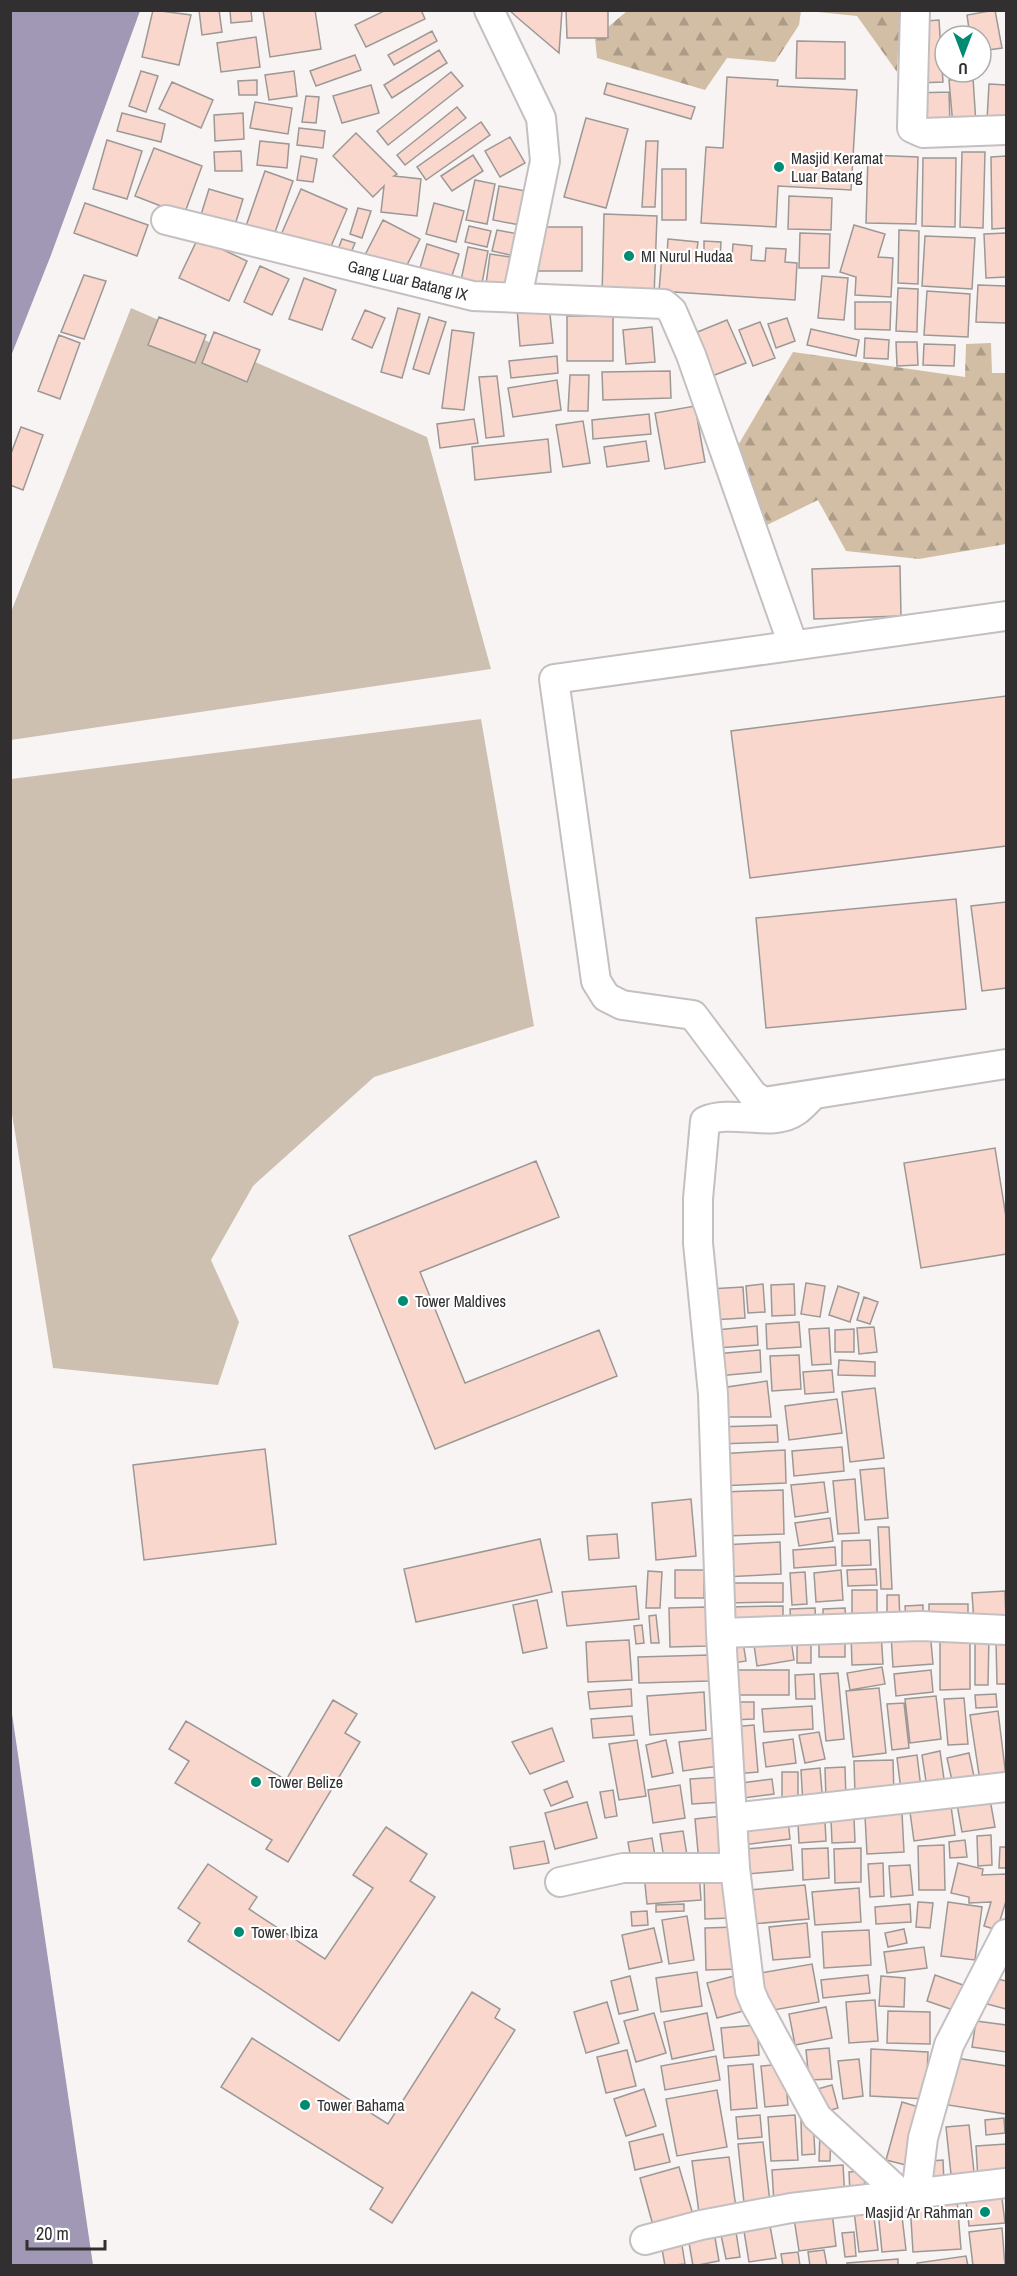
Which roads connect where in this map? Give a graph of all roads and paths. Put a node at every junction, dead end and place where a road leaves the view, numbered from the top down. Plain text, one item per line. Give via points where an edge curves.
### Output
1 (489, 10) edge
2 (915, 10) edge
3 (1006, 130) edge
4 (166, 220) dead end
5 (517, 297) junction
6 (1006, 616) edge
7 (793, 645) junction
8 (1006, 1064) edge
9 (813, 1095) junction
10 (1006, 1630) edge
11 (721, 1633) junction
12 (1006, 1787) edge
13 (732, 1818) junction
14 (735, 1868) junction
15 (560, 1882) dead end
16 (1006, 1934) edge
17 (1006, 2183) edge
18 (909, 2195) junction
19 (645, 2240) dead end

1 - 5 street via 541,118 545,162
2 - 3 street via 912,128 923,133
4 - 5 street, Gang Luar Batang IX via 473,296
5 - 7 street, Gang Luar Batang IX via 649,302 664,304 672,311
6 - 7 street
7 - 9 street via 554,679 596,981 606,997 622,1005 693,1015 753,1095 764,1102
8 - 9 street
9 - 11 street via 795,1112 780,1118 719,1115 705,1121 698,1243 713,1394
10 - 11 street via 921,1626
11 - 13 street
12 - 13 street
13 - 14 street
14 - 15 street via 623,1868
14 - 18 street via 750,1991 755,2003 817,2117
16 - 18 street via 950,2045
17 - 18 street
18 - 19 street via 791,2208

